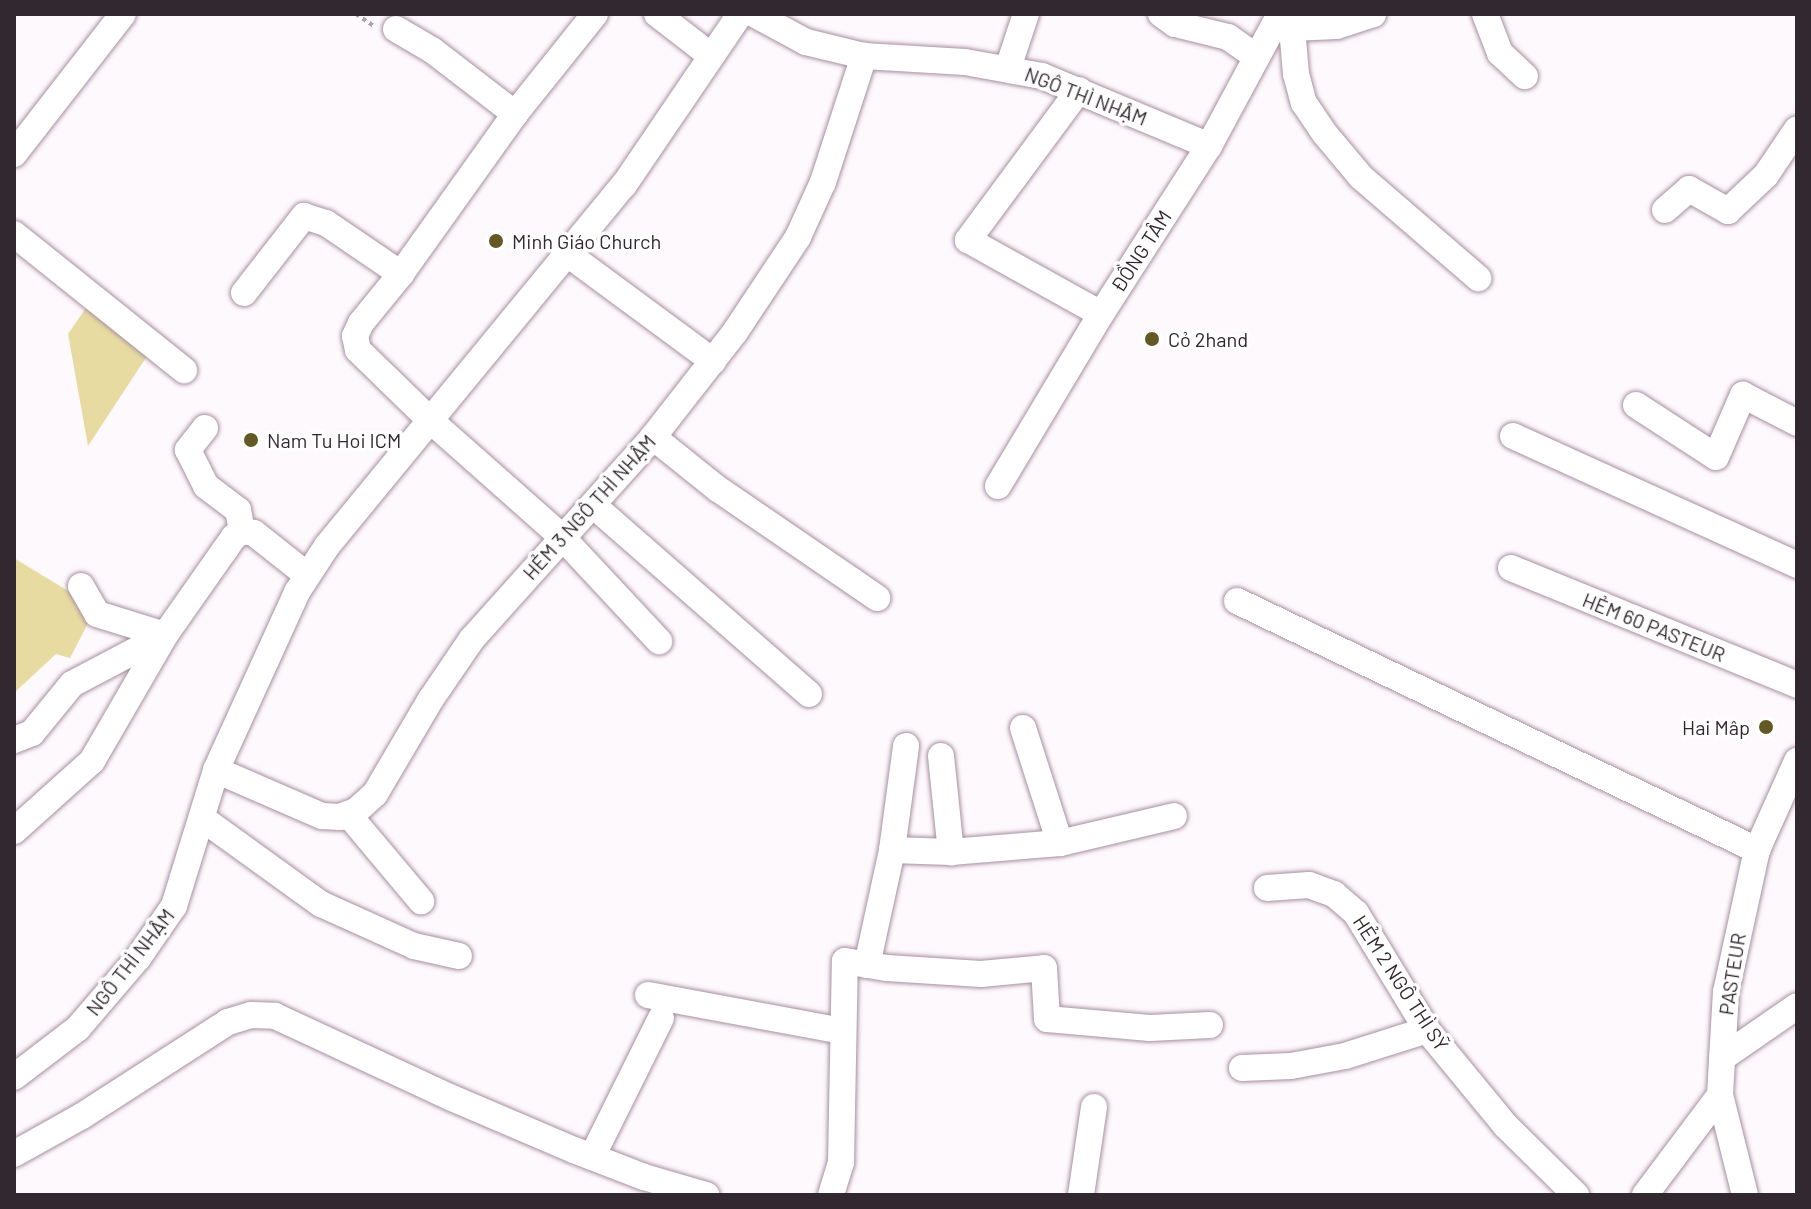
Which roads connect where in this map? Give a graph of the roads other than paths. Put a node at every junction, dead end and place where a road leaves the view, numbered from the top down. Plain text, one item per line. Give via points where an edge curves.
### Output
1 (123, 14) edge
2 (595, 14) edge
3 (657, 14) edge
4 (740, 14) edge
5 (754, 14) edge
6 (1026, 14) edge
7 (1161, 14) edge
8 (1373, 14) edge
9 (1485, 14) edge
10 (1282, 22) edge
11 (396, 29) dead end
12 (710, 55) junction
13 (864, 56) junction
14 (1257, 57) junction
15 (1008, 68) junction
16 (1525, 76) dead end
17 (1079, 90) junction
18 (515, 114) junction
19 (1797, 129) edge
20 (1209, 146) junction
21 (14, 154) edge
22 (1665, 210) dead end
23 (14, 234) edge
24 (569, 255) junction
25 (401, 274) junction
26 (1478, 278) dead end
27 (244, 293) dead end
28 (1101, 314) junction
29 (713, 361) junction
30 (184, 370) dead end
31 (1636, 405) dead end
32 (431, 421) junction
33 (1797, 423) edge
34 (205, 428) dead end
35 (1513, 436) dead end
36 (653, 437) junction
37 (998, 486) dead end
38 (593, 505) junction
39 (242, 531) junction
40 (561, 536) junction
41 (1797, 565) edge
42 (1511, 568) dead end
43 (307, 575) junction
44 (81, 586) dead end
45 (877, 598) dead end
46 (1237, 601) dead end
47 (165, 635) junction
48 (659, 641) dead end
49 (1797, 685) edge
50 (809, 694) dead end
51 (1023, 728) dead end
52 (14, 740) edge
53 (906, 746) dead end
54 (941, 756) dead end
55 (1797, 761) edge
56 (216, 770) junction
57 (348, 814) junction
58 (1174, 816) dead end
59 (203, 819) junction
60 (14, 831) edge
61 (1060, 843) junction
62 (892, 850) junction
63 (1757, 850) junction
64 (951, 852) junction
65 (1267, 888) dead end
66 (421, 901) dead end
67 (459, 956) dead end
68 (867, 965) junction
69 (648, 995) dead end
70 (1797, 1006) edge
71 (661, 1018) dead end
72 (1210, 1025) dead end
73 (1427, 1030) junction
74 (842, 1031) junction
75 (1722, 1058) junction
76 (1242, 1068) dead end
77 (14, 1077) edge
78 (1720, 1095) junction
79 (1094, 1107) dead end
80 (14, 1154) edge
81 (592, 1157) junction
82 (706, 1195) edge
83 (831, 1195) edge
84 (1081, 1195) edge
85 (1576, 1195) edge
86 (1645, 1195) edge
87 (1745, 1195) edge

1 - 21 street
2 - 18 street
3 - 12 street
4 - 12 street, NGÔ THÌ NHẬM
5 - 13 street, NGÔ THÌ NHẬM via 806,42
6 - 15 street
7 - 14 street via 1175,24 1228,37
8 - 10 street via 1337,26
9 - 16 street via 1500,53
10 - 14 street, ĐỒNG TÂM
10 - 26 street via 1304,103 1325,134 1361,177
11 - 18 street via 445,59
12 - 24 street, NGÔ THÌ NHẬM via 624,185
13 - 15 street, NGÔ THÌ NHẬM
13 - 29 street, HẺM 3 NGÔ THÌ NHẬM via 823,182 798,237
14 - 20 street, ĐỒNG TÂM
15 - 17 street, NGÔ THÌ NHẬM
17 - 20 street, NGÔ THÌ NHẬM
17 - 28 street via 968,240
18 - 25 street
19 - 22 street via 1766,175 1728,211 1689,189
20 - 28 street, ĐỒNG TÂM
23 - 30 street
24 - 29 street
24 - 32 street, NGÔ THÌ NHẬM
25 - 27 street via 326,223 304,216
25 - 32 street via 355,336 358,350
28 - 37 street, ĐỒNG TÂM
29 - 36 street, HẺM 3 NGÔ THÌ NHẬM
31 - 33 street via 1716,457 1743,395
32 - 40 street
32 - 43 street, NGÔ THÌ NHẬM via 349,516
34 - 39 street via 188,450 206,486 238,510
35 - 41 street
36 - 38 street, HẺM 3 NGÔ THÌ NHẬM
36 - 45 street via 718,489
38 - 40 street, HẺM 3 NGÔ THÌ NHẬM
38 - 50 street
39 - 43 street via 254,533
39 - 47 street
40 - 48 street
40 - 57 street, HẺM 3 NGÔ THÌ NHẬM via 472,639 375,794
42 - 49 street, HẺM 60 PASTEUR
43 - 56 street, NGÔ THÌ NHẬM
44 - 47 street via 97,614
46 - 63 street
47 - 52 street via 72,684 32,733
47 - 60 street via 92,761
51 - 61 street
53 - 62 street
54 - 64 street
55 - 63 street, PASTEUR
56 - 57 street via 322,816
56 - 59 street, NGÔ THÌ NHẬM
57 - 66 street
58 - 61 street
59 - 67 street via 321,904 414,946
59 - 77 street, NGÔ THÌ NHẬM via 174,906 138,958 78,1028
61 - 64 street
62 - 64 street
62 - 68 street
63 - 75 street, PASTEUR via 1726,992
65 - 73 street, HẺM 2 NGÔ THÌ SỸ via 1309,885 1345,903
68 - 72 street via 981,974 1044,968 1047,1019 1150,1028
68 - 74 street via 845,961
69 - 74 street
70 - 75 street
71 - 81 street
73 - 76 street via 1332,1058
73 - 85 street, HẺM 2 NGÔ THÌ SỸ via 1505,1125
74 - 83 street via 841,1163
75 - 78 street, PASTEUR
78 - 86 street
78 - 87 street, PASTEUR
79 - 84 street
80 - 81 street via 228,1022 251,1015 275,1016
81 - 82 street

